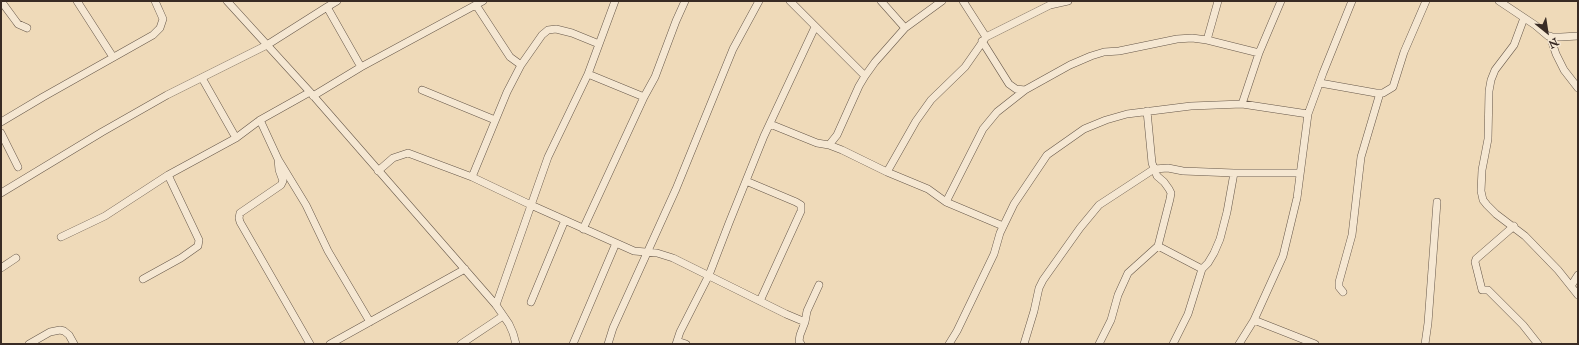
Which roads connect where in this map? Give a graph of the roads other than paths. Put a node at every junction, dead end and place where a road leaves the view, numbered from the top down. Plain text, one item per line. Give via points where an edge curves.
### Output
1 (1, 1) edge
2 (77, 1) edge
3 (155, 1) edge
4 (227, 1) edge
5 (483, 1) edge
6 (615, 1) edge
7 (685, 1) edge
8 (759, 1) edge
9 (790, 1) edge
10 (881, 1) edge
11 (942, 1) edge
12 (963, 1) edge
13 (1068, 1) edge
14 (1218, 1) edge
15 (1281, 1) edge
16 (1352, 1) edge
17 (1426, 1) edge
18 (1499, 1) edge
19 (1048, 3) edge
20 (331, 4) edge
21 (476, 5) junction
22 (1524, 18) junction
23 (815, 27) junction
24 (27, 28) dead end
25 (905, 28) junction
26 (1550, 36) junction
27 (1578, 36) edge
28 (984, 39) junction
29 (1207, 40) junction
30 (599, 44) junction
31 (267, 45) junction
32 (1259, 53) junction
33 (113, 57) junction
34 (521, 65) junction
35 (362, 67) junction
36 (588, 74) junction
37 (865, 76) junction
38 (202, 78) junction
39 (1320, 83) junction
40 (1578, 88) edge
41 (422, 90) dead end
42 (1025, 90) junction
43 (1380, 93) junction
44 (312, 94) junction
45 (644, 97) junction
46 (1242, 104) junction
47 (1147, 110) junction
48 (1308, 114) junction
49 (260, 120) junction
50 (496, 120) junction
51 (1, 122) edge
52 (770, 124) junction
53 (1, 133) edge
54 (236, 138) junction
55 (829, 144) junction
56 (278, 159) junction
57 (18, 167) dead end
58 (1154, 169) junction
59 (378, 170) junction
60 (887, 172) junction
61 (1300, 173) junction
62 (1234, 174) junction
63 (168, 175) junction
64 (472, 177) junction
65 (746, 181) junction
66 (1, 193) edge
67 (946, 202) junction
68 (1437, 202) dead end
69 (530, 205) junction
70 (565, 220) junction
71 (1003, 226) junction
72 (1514, 226) junction
73 (583, 229) junction
74 (61, 237) dead end
75 (616, 243) junction
76 (1158, 246) junction
77 (646, 252) junction
78 (16, 258) dead end
79 (1, 268) edge
80 (1202, 268) junction
81 (465, 269) junction
82 (709, 275) junction
83 (1578, 275) edge
84 (143, 279) dead end
85 (819, 285) dead end
86 (1571, 286) junction
87 (1343, 292) dead end
88 (1578, 295) edge
89 (760, 301) junction
90 (531, 302) dead end
91 (496, 305) junction
92 (503, 316) junction
93 (1254, 320) junction
94 (370, 322) junction
95 (805, 322) junction
96 (677, 343) edge
97 (29, 344) edge
98 (74, 344) edge
99 (310, 344) edge
100 (331, 344) edge
101 (461, 344) edge
102 (516, 344) edge
103 (573, 344) edge
104 (608, 344) edge
105 (686, 344) edge
106 (801, 344) edge
107 (949, 344) edge
108 (1024, 344) edge
109 (1099, 344) edge
110 (1173, 344) edge
111 (1239, 344) edge
112 (1315, 344) edge
113 (1425, 344) edge
114 (1538, 344) edge

1 - 24 street via 14,20
2 - 33 street
3 - 33 street via 163,19 160,28 153,35
4 - 31 street
5 - 21 street
6 - 30 street
7 - 45 street
8 - 77 street via 733,49 676,188
9 - 23 street
10 - 25 street
11 - 25 street
12 - 28 street
13 - 19 street
14 - 29 street
15 - 32 street
16 - 39 street
17 - 43 street via 1404,52 1395,84 1388,91
18 - 22 street
19 - 28 street
20 - 31 street
20 - 35 street
21 - 34 street via 510,57
21 - 35 street
22 - 26 street
22 - 72 street via 1514,45 1495,70 1491,80 1488,139 1482,170 1481,191 1484,200 1496,214
23 - 37 street
23 - 52 street
25 - 37 street
26 - 27 street
26 - 40 street via 1564,70
28 - 42 street via 1009,84 1016,89
28 - 60 street via 965,66 931,100 919,116
29 - 32 street
29 - 42 street via 1177,39 1104,52 1080,61
30 - 34 street via 565,31 548,30 542,34
30 - 36 street
31 - 38 street
31 - 44 street
32 - 46 street
33 - 51 street
34 - 50 street
35 - 44 street
36 - 45 street
36 - 69 street via 548,156
37 - 55 street via 837,135
38 - 54 street
38 - 66 street via 102,132
39 - 43 street
39 - 48 street
41 - 50 street
42 - 67 street via 997,112 983,129
43 - 87 street via 1361,157 1353,228 1339,282
44 - 49 street
44 - 59 street
45 - 73 street
46 - 47 street
46 - 48 street
47 - 58 street via 1150,153
47 - 71 street via 1106,120 1084,129 1047,155 1014,204
48 - 61 street
49 - 54 street
49 - 56 street
50 - 64 street
52 - 55 street via 817,143
52 - 65 street
53 - 57 street
54 - 63 street
55 - 60 street
56 - 94 street
56 - 99 street via 283,181 281,185 240,213 239,218
58 - 62 street
58 - 76 street via 1171,193
58 - 108 street via 1099,205 1080,228 1039,288
59 - 64 street via 393,158 408,153
59 - 81 street
60 - 67 street via 928,189
61 - 62 street
61 - 93 street via 1297,198 1283,256
62 - 80 street via 1220,239 1208,263
63 - 74 street via 105,216
63 - 84 street via 197,233 198,246
64 - 69 street
65 - 82 street
65 - 89 street via 796,202 800,205 801,211
67 - 71 street
68 - 113 street
69 - 70 street
69 - 91 street
70 - 73 street
70 - 90 street
71 - 107 street via 994,254 958,331
72 - 86 street
72 - 114 street via 1476,258 1475,262 1482,290 1488,290
73 - 75 street
75 - 77 street via 634,251
75 - 103 street
76 - 80 street
76 - 109 street via 1133,267 1124,280 1111,320
77 - 82 street via 665,254
77 - 104 street
78 - 79 street
80 - 110 street via 1188,314
81 - 91 street
81 - 94 street
82 - 89 street
82 - 96 street
83 - 86 street
85 - 95 street via 807,311
86 - 88 street
89 - 95 street
91 - 92 street
92 - 101 street
92 - 102 street
93 - 111 street
93 - 112 street
94 - 100 street
95 - 106 street via 800,335
96 - 105 street
97 - 98 street via 50,332 60,330 69,335

